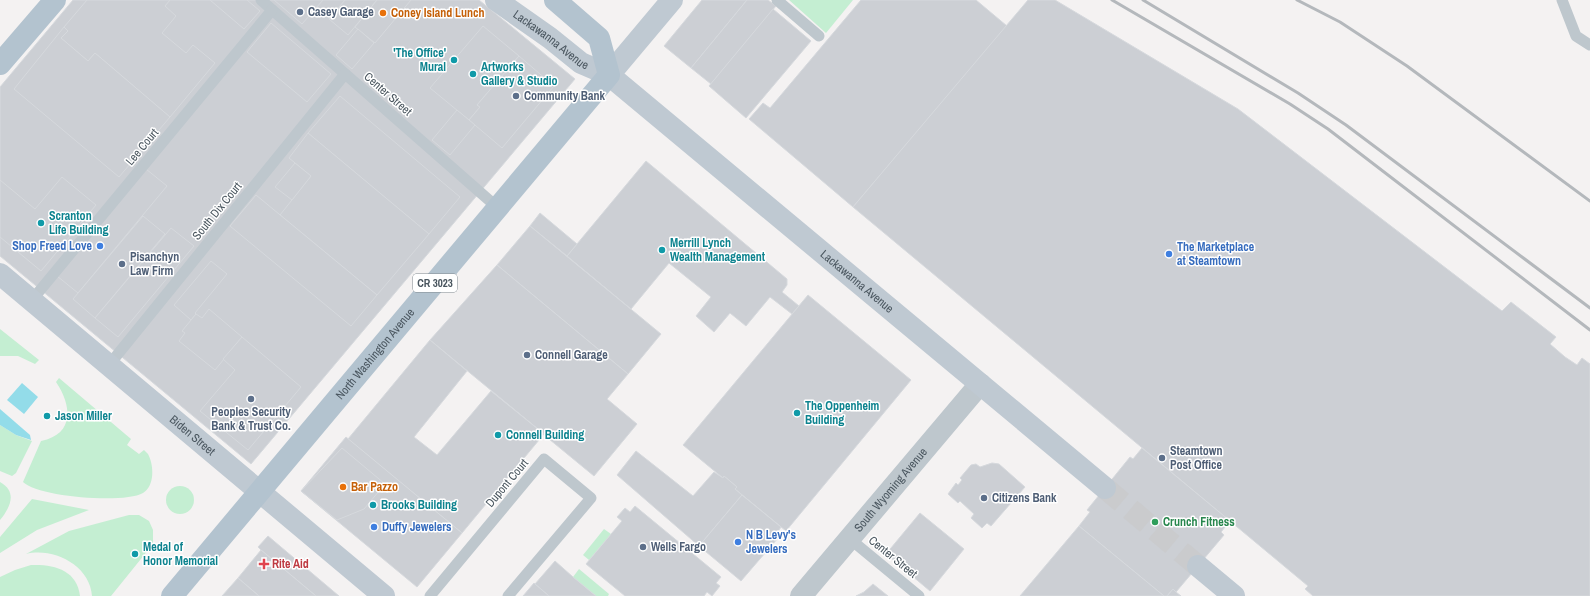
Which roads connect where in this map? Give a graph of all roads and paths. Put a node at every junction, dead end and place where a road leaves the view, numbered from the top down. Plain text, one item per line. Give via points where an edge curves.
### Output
1 (55, 0) edge
2 (260, 0) edge
3 (496, 0) edge
4 (555, 0) edge
5 (672, 0) edge
6 (778, 0) edge
7 (1562, 0) edge
8 (272, 10) junction
9 (819, 36) dead end
10 (1590, 45) edge
11 (0, 64) edge
12 (345, 74) junction
13 (610, 75) junction
14 (498, 208) junction
15 (0, 274) edge
16 (32, 300) junction
17 (109, 365) junction
18 (980, 384) junction
19 (1104, 488) tunnel mouth
20 (260, 492) junction
21 (850, 539) junction
22 (1198, 566) tunnel mouth
23 (172, 596) edge
24 (384, 596) edge
25 (430, 596) edge
26 (508, 596) edge
27 (801, 596) edge
28 (920, 596) edge
29 (1234, 596) edge

1 - 11 main road
2 - 8 lane, Center Street
3 - 13 main road, Lackawanna Avenue via 581,63
4 - 13 main road, Lackawanna Avenue via 599,38
5 - 13 main road
6 - 9 lane
7 - 10 lane via 1576,36
8 - 12 lane, Center Street
8 - 16 lane, Lee Court
12 - 14 lane, Center Street
12 - 17 lane, South Dix Court
13 - 14 main road, North Washington Avenue / CR 3023
13 - 18 main road, Lackawanna Avenue
14 - 20 main road, North Washington Avenue / CR 3023
15 - 16 main road, Biden Street
16 - 17 main road, Biden Street
17 - 20 main road, Biden Street
18 - 19 main road, Lackawanna Avenue
18 - 21 street, South Wyoming Avenue
20 - 23 main road, North Washington Avenue / CR 3023
20 - 24 main road, Biden Street
21 - 27 street, South Wyoming Avenue
21 - 28 lane, Center Street
22 - 29 main road
25 - 26 lane, Dupont Court via 544,459 591,498

